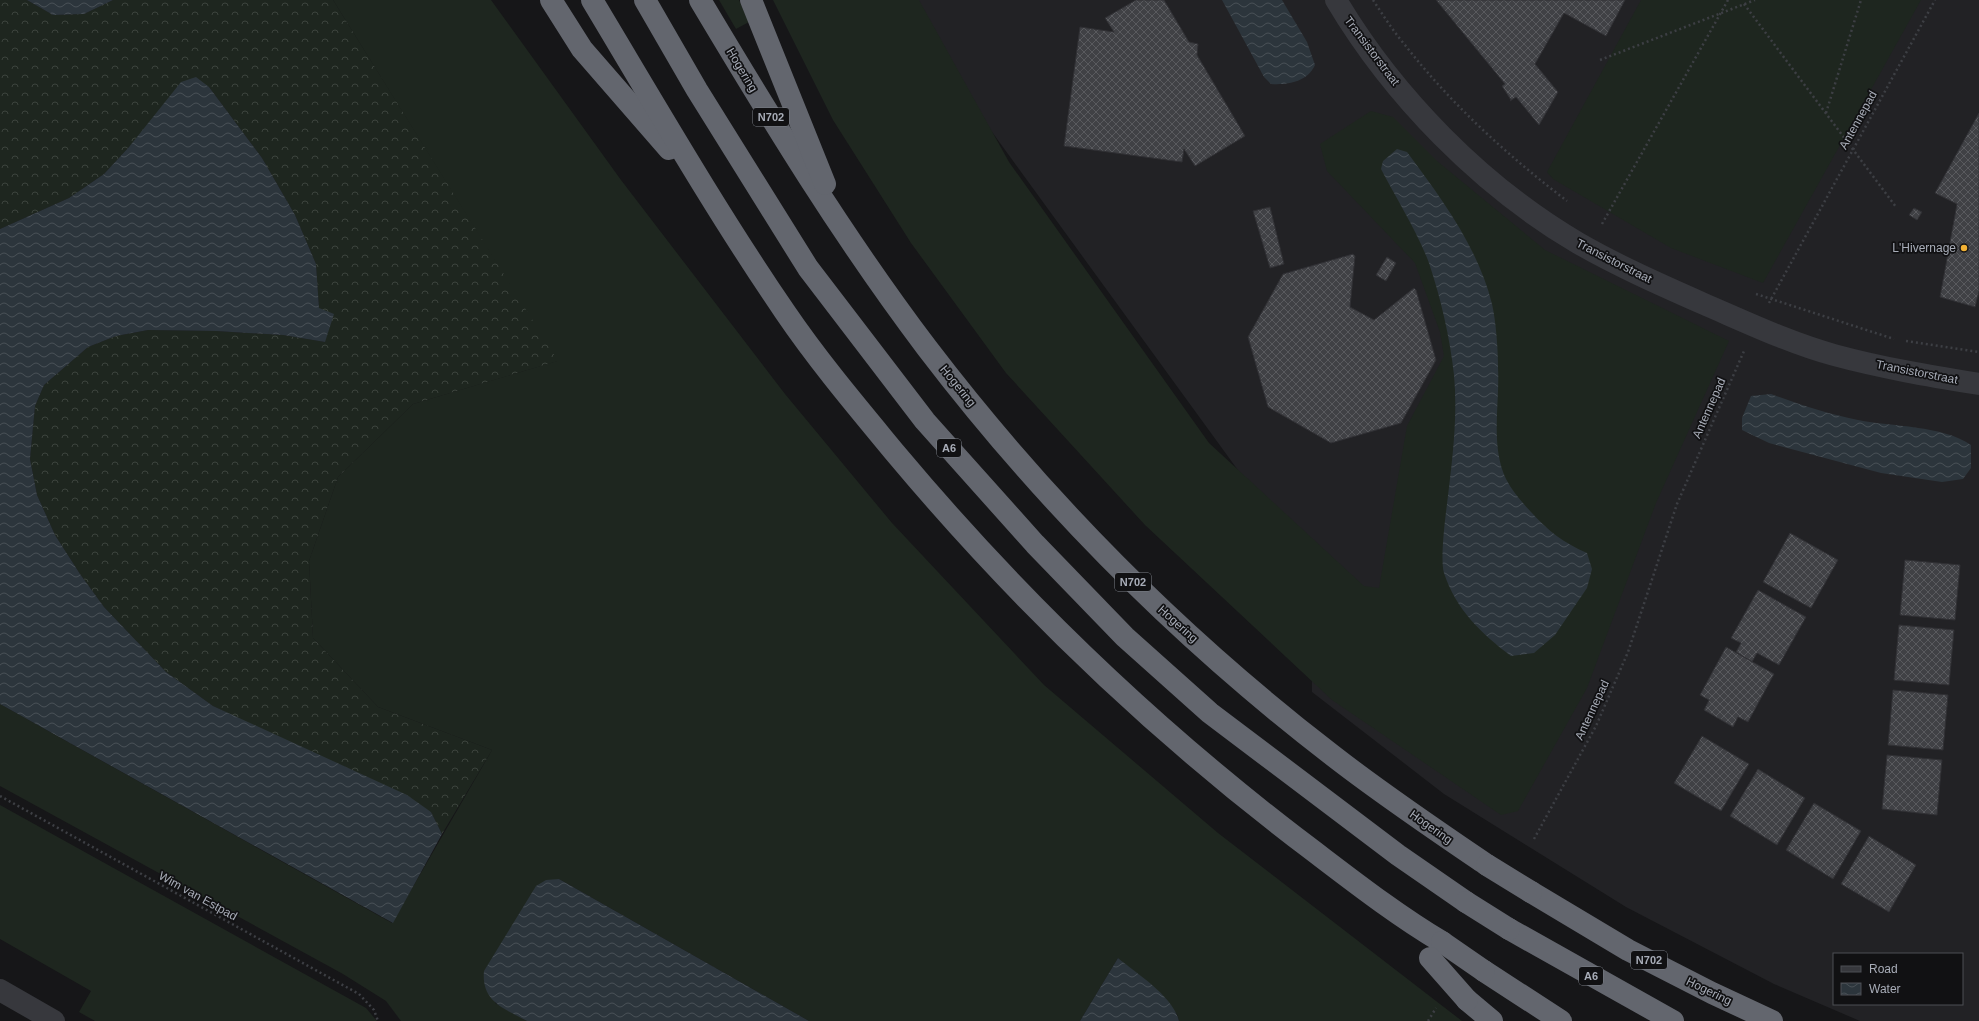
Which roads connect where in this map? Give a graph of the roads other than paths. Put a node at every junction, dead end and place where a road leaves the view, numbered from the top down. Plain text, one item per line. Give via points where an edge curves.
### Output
1 (551, 0) edge
2 (592, 0) edge
3 (645, 0) edge
4 (700, 0) edge
5 (751, 0) edge
6 (1336, 0) edge
7 (706, 190) junction
8 (845, 233) junction
9 (1979, 384) edge
10 (1436, 950) junction
11 (0, 990) edge
12 (54, 1021) edge
13 (1492, 1021) edge
14 (1561, 1021) edge
15 (1673, 1021) edge
16 (1772, 1021) edge

1 - 7 highway via 582,49
2 - 7 highway
3 - 15 highway, A6, bridge via 808,268 924,422 1035,544 1125,637 1210,713 1398,855 1509,929
4 - 8 highway, Hogering / N702 via 766,110
5 - 8 highway, N702
6 - 9 street, Transistorstraat via 1352,27 1396,84 1450,145 1526,209 1591,250 1632,272 1755,326 1833,354 1905,372
7 - 10 highway via 787,314 857,407 927,491 1006,578 1082,655 1171,736 1251,803 1408,922
8 - 16 highway, Hogering / N702, bridge via 929,350 1053,498 1153,602 1234,674 1331,754 1487,865 1628,950
10 - 13 highway, bridge via 1467,1000
10 - 14 highway, bridge via 1484,971
11 - 12 street

